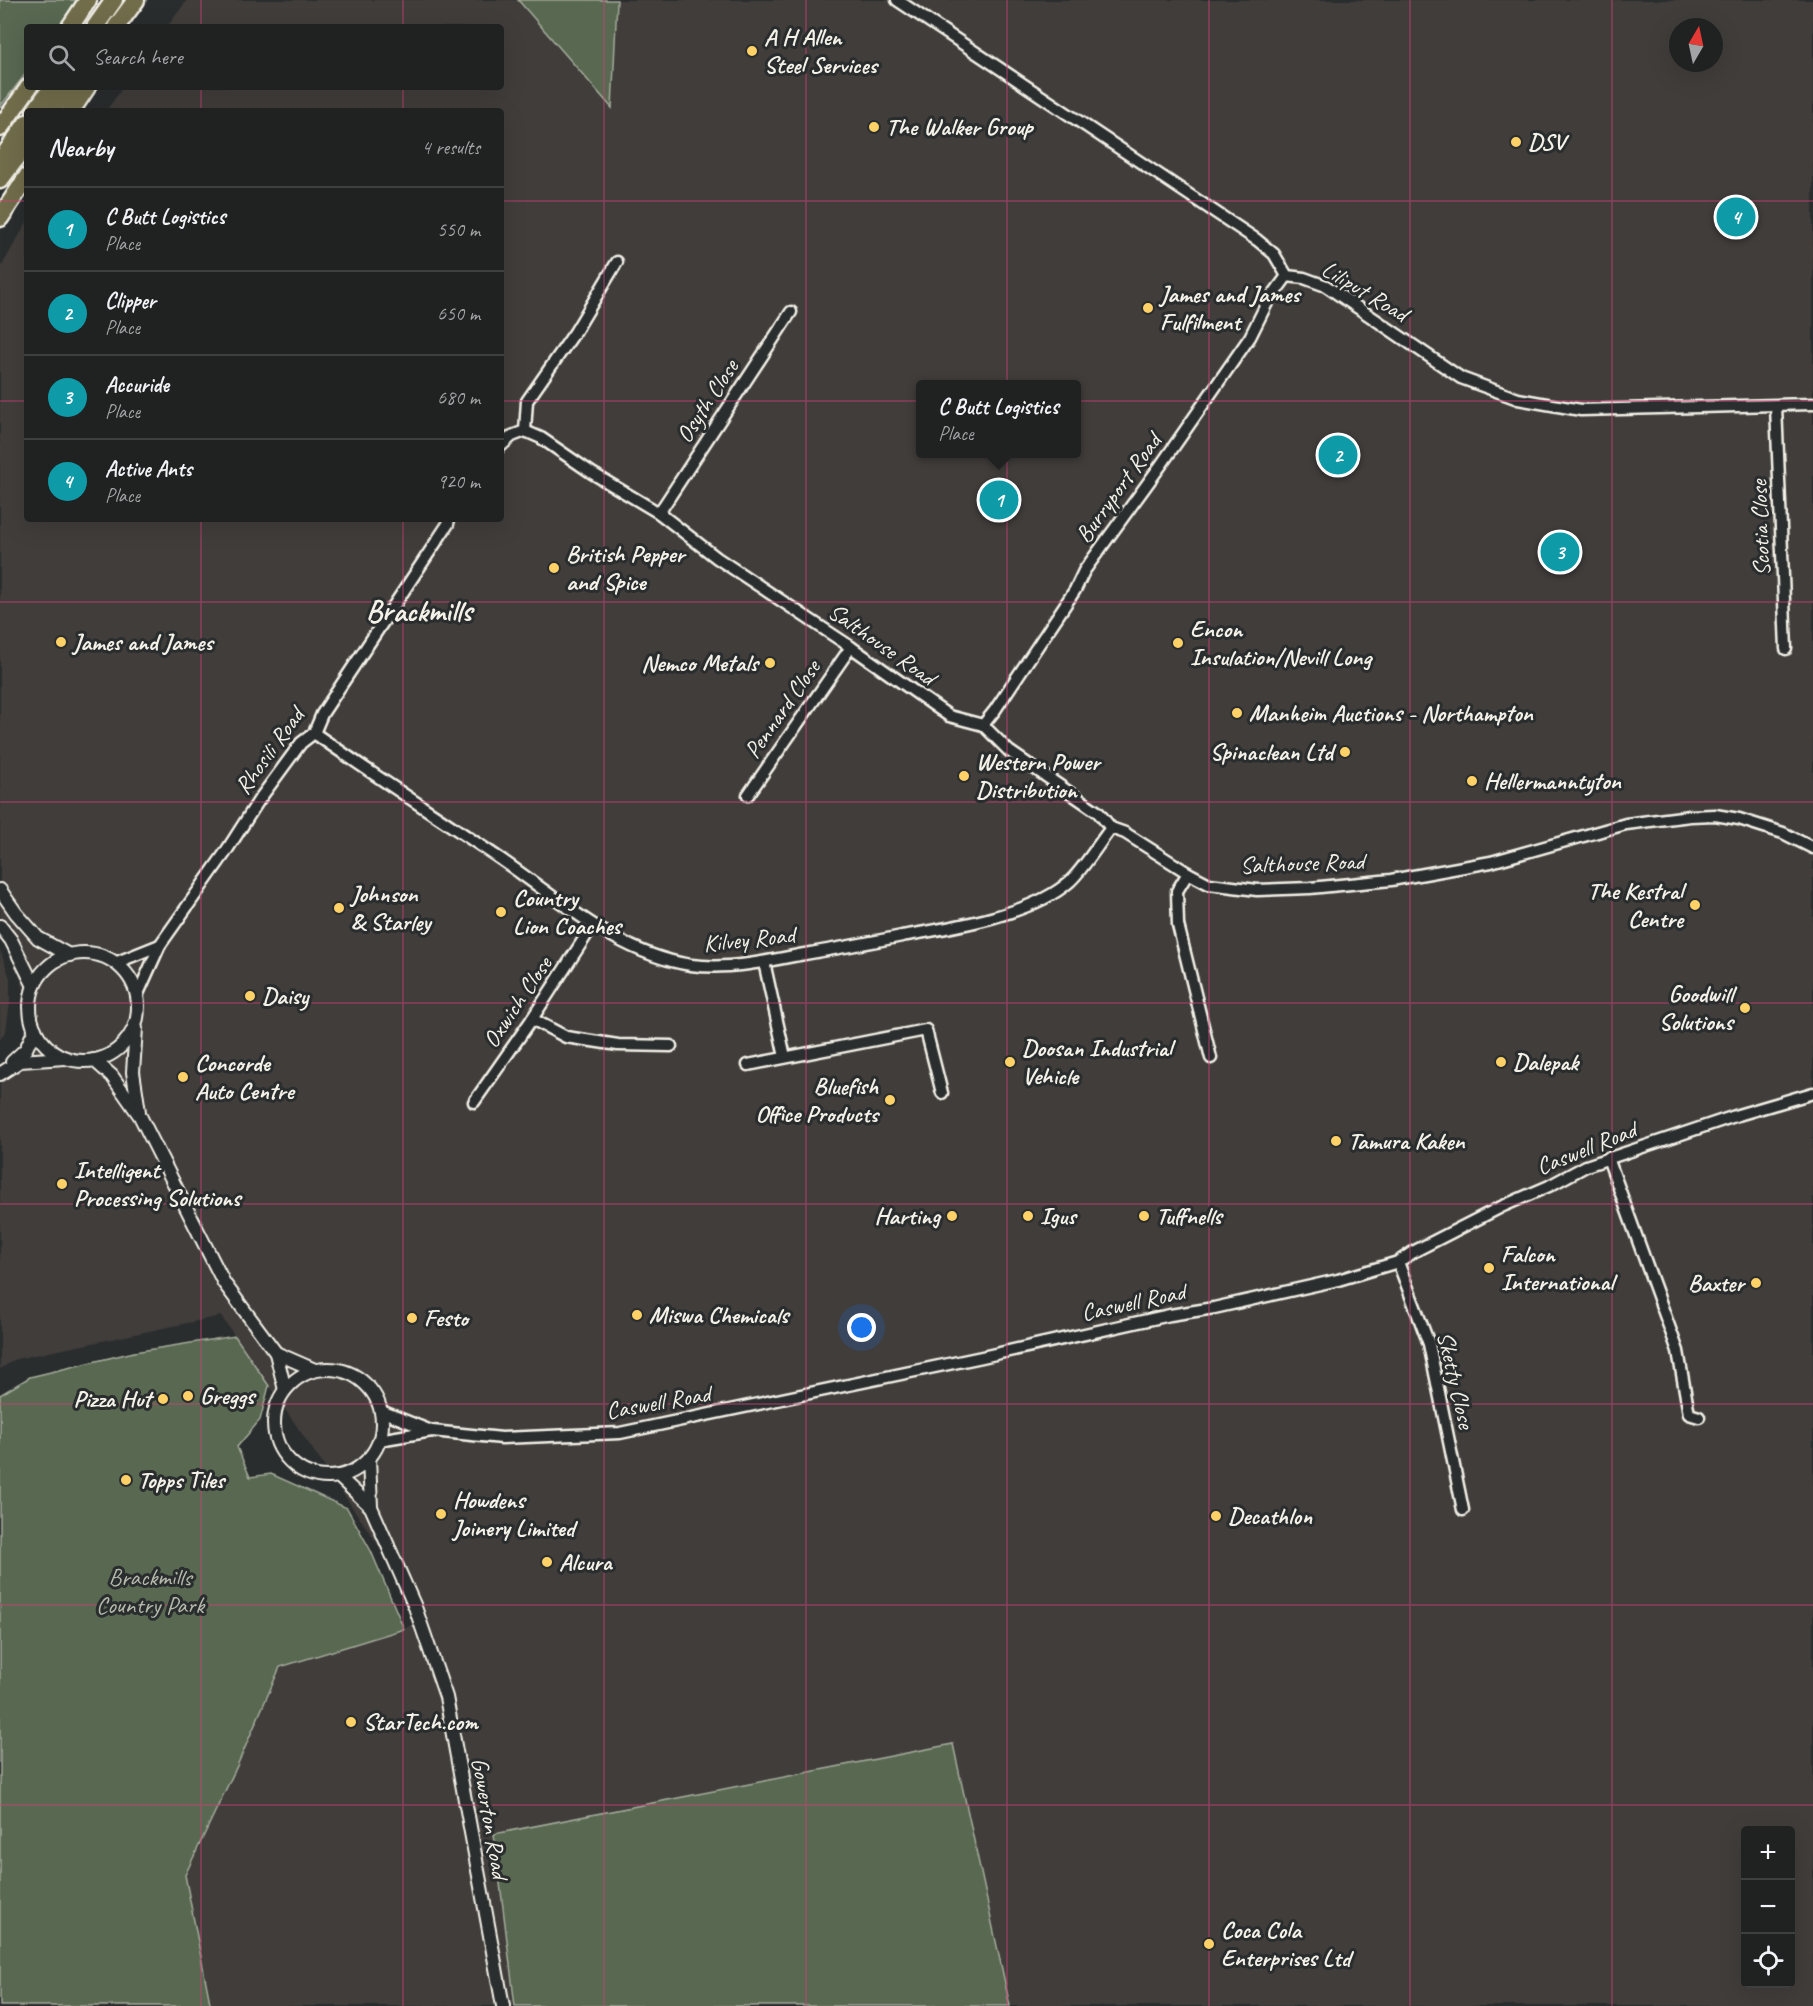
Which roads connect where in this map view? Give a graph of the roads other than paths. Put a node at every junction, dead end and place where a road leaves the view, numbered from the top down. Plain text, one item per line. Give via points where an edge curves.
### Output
1 (88, 0) edge
2 (114, 0) edge
3 (136, 0) edge
4 (147, 0) edge
5 (897, 0) edge
6 (72, 24) edge
7 (97, 24) edge
8 (118, 24) edge
9 (131, 24) edge
10 (27, 90) edge
11 (50, 90) edge
12 (68, 90) edge
13 (85, 90) edge
14 (37, 108) edge
15 (54, 108) edge
16 (73, 108) edge
17 (24, 127) edge
18 (0, 128) edge
19 (24, 148) edge
20 (0, 161) edge
21 (0, 180) edge
22 (24, 182) edge
23 (0, 218) edge
24 (617, 262) dead end
25 (1287, 276) junction
26 (791, 312) dead end
27 (1813, 404) edge
28 (1776, 406) junction
29 (525, 431) junction
30 (504, 443) edge
31 (659, 513) junction
32 (448, 522) edge
33 (851, 647) junction
34 (1786, 649) dead end
35 (983, 724) junction
36 (314, 733) junction
37 (748, 795) dead end
38 (1110, 828) junction
39 (1813, 848) edge
40 (1188, 873) junction
41 (0, 890) edge
42 (593, 925) junction
43 (0, 926) edge
44 (160, 945) junction
45 (69, 955) junction
46 (764, 962) junction
47 (115, 963) junction
48 (34, 986) junction
49 (137, 996) junction
50 (136, 1019) junction
51 (532, 1019) junction
52 (35, 1029) junction
53 (671, 1046) dead end
54 (785, 1057) junction
55 (66, 1058) junction
56 (1210, 1058) dead end
57 (94, 1060) junction
58 (748, 1065) dead end
59 (2, 1073) edge
60 (942, 1093) dead end
61 (1813, 1093) edge
62 (474, 1102) dead end
63 (140, 1116) junction
64 (1608, 1158) junction
65 (1398, 1263) junction
66 (276, 1353) junction
67 (315, 1370) junction
68 (285, 1389) junction
69 (381, 1411) junction
70 (1699, 1417) dead end
71 (432, 1431) junction
72 (379, 1440) junction
73 (369, 1458) junction
74 (338, 1476) junction
75 (371, 1507) junction
76 (1463, 1510) dead end
77 (503, 2006) edge

1 - 6 highway
2 - 7 highway
3 - 8 highway
4 - 9 highway
5 - 25 street, Liliput Road via 1257,240 1274,254
10 - 18 highway
11 - 14 highway
12 - 15 highway
13 - 16 highway
17 - 20 highway
19 - 21 highway
22 - 23 highway
24 - 29 street via 527,401
25 - 28 street, Liliput Road via 1326,286 1461,378 1518,399 1581,410
25 - 35 street, Burryport Road via 1267,303 1250,337 1084,571 1076,590
26 - 31 street, Osyth Close
27 - 28 street, Liliput Road
28 - 34 street, Scotia Close
29 - 30 street
29 - 31 street, Salthouse Road
31 - 33 street, Salthouse Road via 717,558
32 - 36 street, Rhosili Road via 322,714
33 - 35 street, Salthouse Road via 949,716
33 - 37 street, Pennard Close
35 - 38 street, Salthouse Road via 1010,751 1098,812
36 - 42 street, Kilvey Road
36 - 44 street, Rhosili Road via 301,743 259,800
38 - 40 street, Salthouse Road via 1125,833
38 - 46 street, Kilvey Road via 1071,881 1049,897 997,916
39 - 40 street, Salthouse Road via 1783,833 1715,815 1626,824 1491,862 1391,880 1257,890 1209,884
40 - 56 street via 1177,891 1178,925
41 - 45 street via 38,938
42 - 46 street, Kilvey Road via 649,954 692,965
42 - 51 street, Oxwich Close
43 - 48 street via 12,940
44 - 47 street
44 - 49 street, Rhosili Road
45 - 47 street via 85,953
45 - 48 street via 42,972
46 - 54 street
47 - 49 street via 129,977
48 - 52 street via 30,1007
49 - 50 street
50 - 57 street via 121,1046
50 - 63 street via 133,1076
51 - 53 street via 566,1037 618,1045
51 - 62 street, Oxwich Close
52 - 55 street via 48,1046
52 - 59 street via 26,1049
54 - 58 street
54 - 60 street via 926,1030
55 - 57 street
55 - 59 street via 20,1061
57 - 63 street via 112,1076
61 - 64 street, Caswell Road
63 - 66 street via 224,1283
64 - 65 street, Caswell Road via 1501,1207
64 - 70 street via 1678,1351 1689,1414
65 - 71 street, Caswell Road via 1214,1308 620,1433 502,1438
65 - 76 street, Sketty Close via 1429,1344
66 - 67 street
66 - 68 street
67 - 68 street via 298,1377
67 - 69 street via 349,1373 374,1395
68 - 74 street via 273,1421 280,1449 302,1470 319,1476
69 - 71 street, Caswell Road
69 - 72 street
71 - 72 street, Caswell Road
72 - 73 street
73 - 74 street via 355,1470
73 - 75 street, Gowerton Road
74 - 75 street, Gowerton Road
75 - 77 street, Gowerton Road via 415,1607 446,1697

